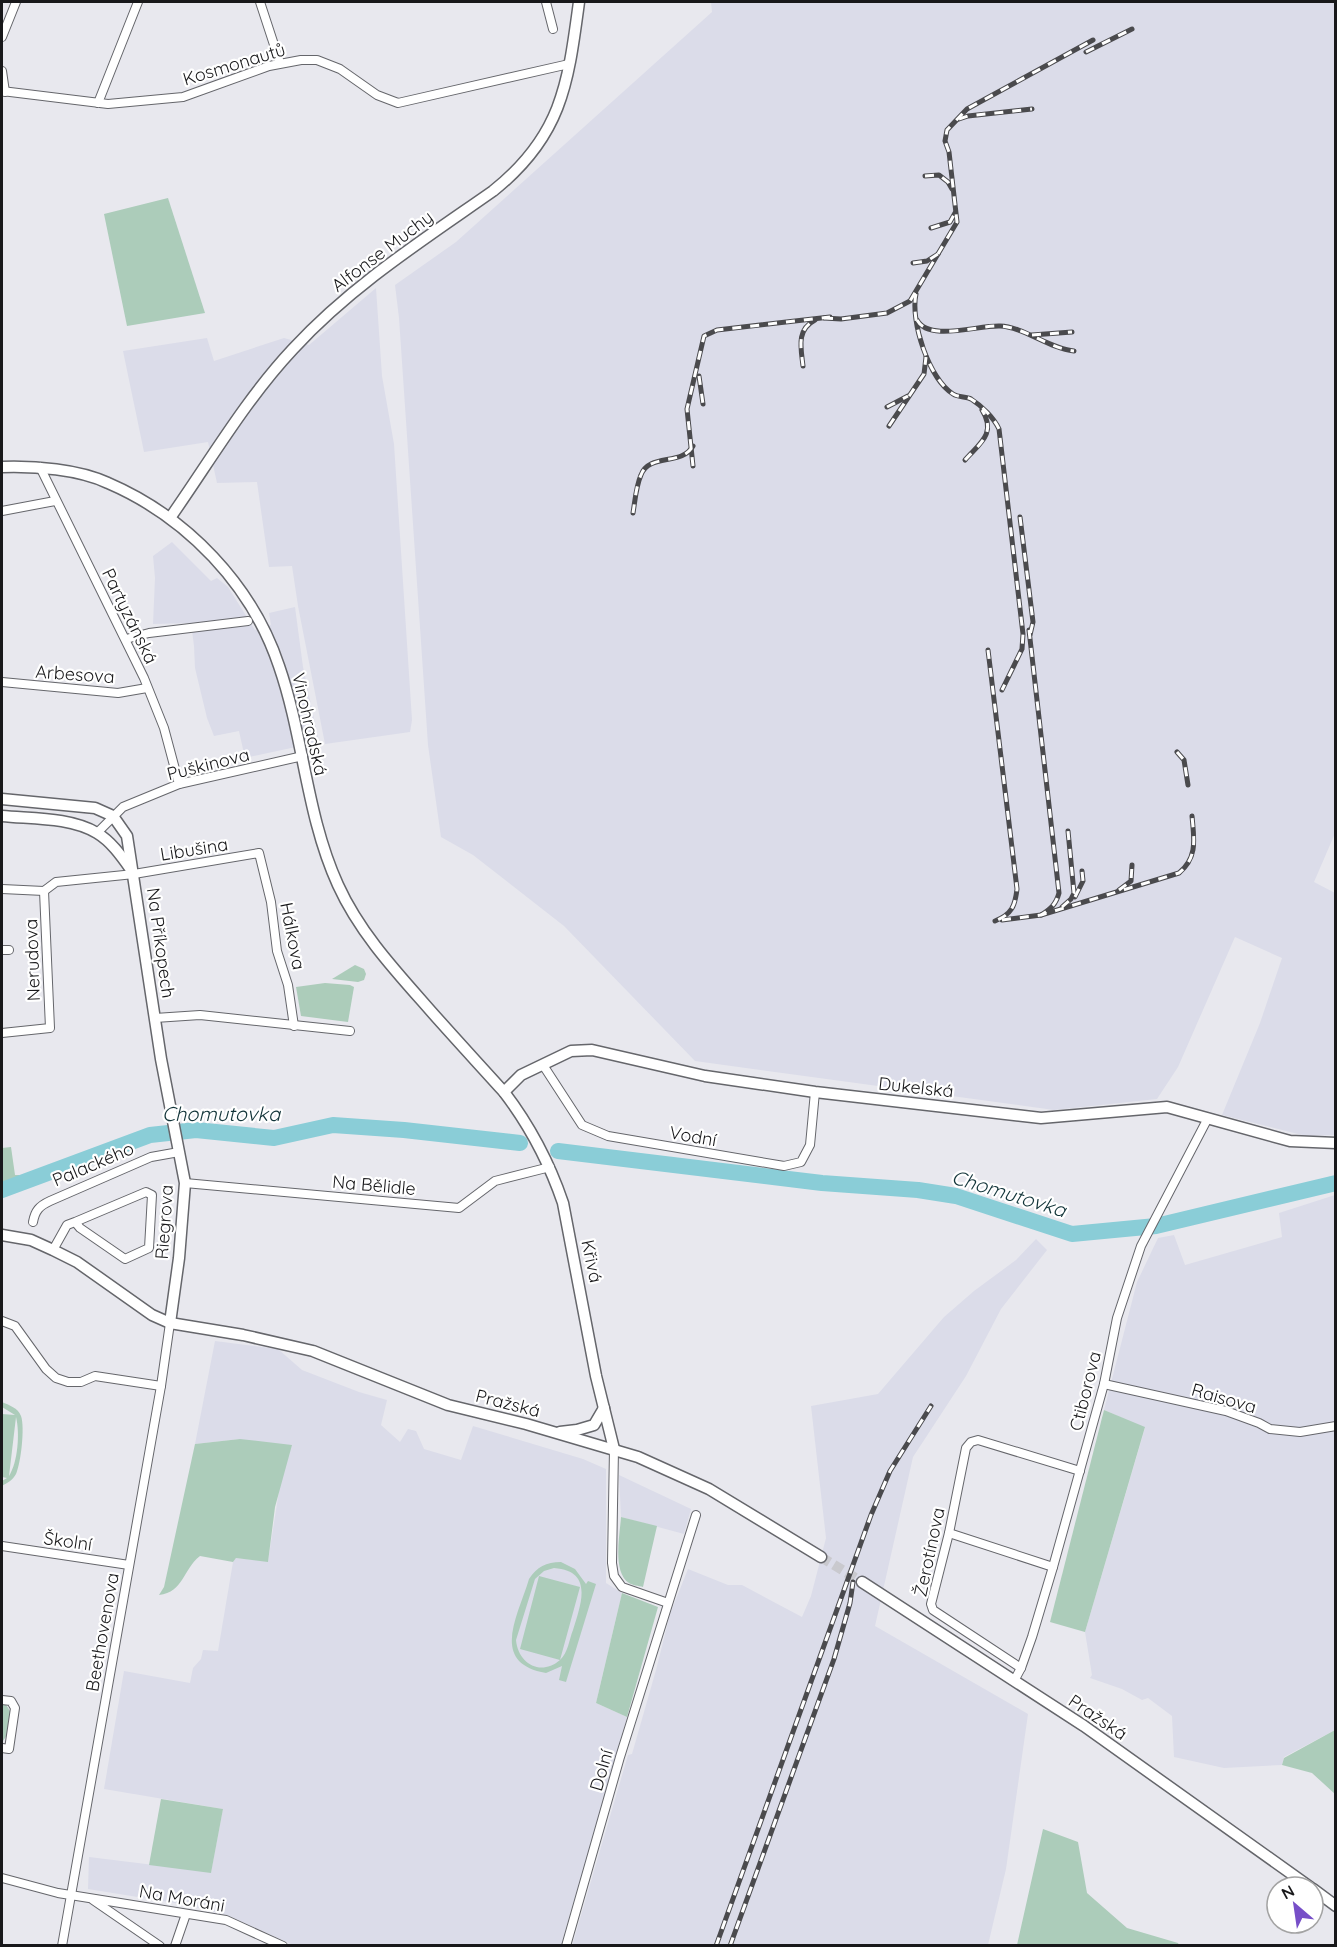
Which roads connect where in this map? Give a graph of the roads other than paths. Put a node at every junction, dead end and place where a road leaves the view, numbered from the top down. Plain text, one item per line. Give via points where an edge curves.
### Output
1 (16, 2) edge
2 (138, 2) edge
3 (260, 2) edge
4 (546, 2) edge
5 (579, 2) edge
6 (552, 29) dead end
7 (2, 38) edge
8 (280, 63) junction
9 (569, 64) junction
10 (2, 71) edge
11 (3, 92) edge
12 (98, 103) junction
13 (2, 467) edge
14 (40, 467) junction
15 (55, 501) junction
16 (2, 511) edge
17 (170, 518) junction
18 (248, 621) dead end
19 (126, 639) junction
20 (2, 682) edge
21 (147, 688) junction
22 (303, 756) junction
23 (178, 784) junction
24 (2, 799) edge
25 (2, 816) edge
26 (113, 816) junction
27 (97, 833) junction
28 (259, 853) joint
29 (134, 874) junction
30 (2, 889) edge
31 (44, 891) junction
32 (155, 1017) junction
33 (294, 1026) junction
34 (350, 1031) dead end
35 (2, 1033) edge
36 (543, 1065) junction
37 (504, 1092) junction
38 (815, 1092) junction
39 (1208, 1118) junction
40 (1335, 1143) edge
41 (179, 1152) junction
42 (550, 1167) junction
43 (185, 1183) junction
44 (33, 1222) dead end
45 (75, 1222) junction
46 (2, 1235) edge
47 (14, 1237) junction
48 (2, 1240) edge
49 (54, 1250) junction
50 (2, 1321) edge
51 (170, 1323) junction
52 (1104, 1384) junction
53 (161, 1386) junction
54 (604, 1408) junction
55 (1335, 1426) edge
56 (555, 1432) junction
57 (614, 1449) junction
58 (1080, 1471) junction
59 (696, 1515) dead end
60 (949, 1533) junction
61 (2, 1546) edge
62 (821, 1557) tunnel mouth
63 (129, 1565) junction
64 (1053, 1567) junction
65 (862, 1582) tunnel mouth
66 (668, 1603) junction
67 (1021, 1668) junction
68 (1014, 1681) junction
69 (2, 1700) edge
70 (2, 1748) edge
71 (1293, 1875) edge
72 (2, 1878) edge
73 (71, 1895) junction
74 (89, 1898) junction
75 (186, 1914) junction
76 (62, 1946) edge
77 (160, 1946) edge
78 (175, 1946) edge
79 (284, 1946) edge
80 (566, 1946) edge

1 - 7 street
2 - 12 street
3 - 8 street
4 - 6 street
5 - 9 street, Alfonse Muchy
8 - 9 street, Kosmonautů via 317,60 340,69 377,96 398,103
8 - 12 street, Kosmonautů via 183,97
9 - 17 street, Alfonse Muchy via 553,120 531,155 493,191 360,286 291,350
10 - 11 street
11 - 12 street, Kosmonautů
13 - 14 street, Vinohradská
14 - 15 street, Partyzánská
14 - 17 street, Vinohradská via 108,482
15 - 16 street
15 - 19 street, Partyzánská
17 - 22 street, Vinohradská via 233,578 258,616 280,667
18 - 19 street
19 - 21 street, Partyzánská
20 - 21 street, Arbesova via 118,693
21 - 23 street, Partyzánská via 164,728
22 - 23 street, Puškinova
22 - 37 street, Vinohradská via 314,818 337,882 364,932
23 - 26 street, Puškinova via 123,807
24 - 26 street via 95,808
25 - 27 street, Na Příkopech via 66,822
26 - 27 street, Puškinova
26 - 29 street, Na Příkopech via 127,836
27 - 29 street, Na Příkopech
28 - 29 street, Libušina
28 - 33 street, Hálkova
29 - 31 street, Libušina via 56,882
29 - 32 street, Na Příkopech
30 - 31 street
31 - 35 street, Nerudova via 50,1028
32 - 33 street via 200,1015
32 - 41 street, Riegrova
33 - 34 street
36 - 37 street, Dukelská via 521,1075
36 - 38 street, Dukelská via 571,1051 592,1050 705,1076
36 - 38 street, Vodní via 582,1125 608,1136 784,1166 801,1162 810,1145
37 - 42 street, Křivá via 522,1115
38 - 39 street, Dukelská via 1041,1118 1167,1107
39 - 40 street, Dukelská via 1290,1141
39 - 52 street, Ctiborova via 1141,1246 1117,1318
41 - 43 street, Riegrova
41 - 44 street, Palackého via 151,1157 50,1201 38,1209
42 - 43 street, Na Bělidle via 495,1181 459,1208
42 - 54 street, Křivá via 563,1203
43 - 51 street, Riegrova
45 - 45 street via 146,1192 152,1195 149,1248 125,1259
45 - 49 street via 67,1225
46 - 47 street
47 - 48 street
47 - 49 street
49 - 51 street
50 - 53 street via 15,1326 56,1378 81,1382 95,1376
51 - 53 street, Beethovenova
51 - 56 street, Pražská via 314,1351 448,1405
52 - 55 street, Raisova via 1226,1411 1270,1429 1300,1432
52 - 58 street, Ctiborova
53 - 63 street, Beethovenova
54 - 56 street via 594,1425
54 - 57 street, Křivá
56 - 57 street, Pražská
57 - 62 street, Pražská via 709,1489
57 - 66 street via 614,1576 622,1587
58 - 60 street, Žerotínova via 978,1440 971,1442 966,1448
58 - 64 street, Ctiborova
59 - 66 street, Dolní
60 - 64 street
60 - 67 street, Žerotínova via 931,1604 933,1610
61 - 63 street, Školní
63 - 73 street, Beethovenova
64 - 67 street, Ctiborova
65 - 68 street, Pražská
66 - 80 street, Dolní
67 - 68 street, Ctiborova
68 - 71 street, Pražská via 1142,1766
69 - 70 street via 11,1701 15,1708 9,1749
72 - 73 street, Na Moráni
73 - 74 street, Na Moráni
73 - 76 street, Beethovenova
74 - 75 street, Na Moráni
74 - 77 street
75 - 78 street
75 - 79 street, Na Moráni via 226,1920

